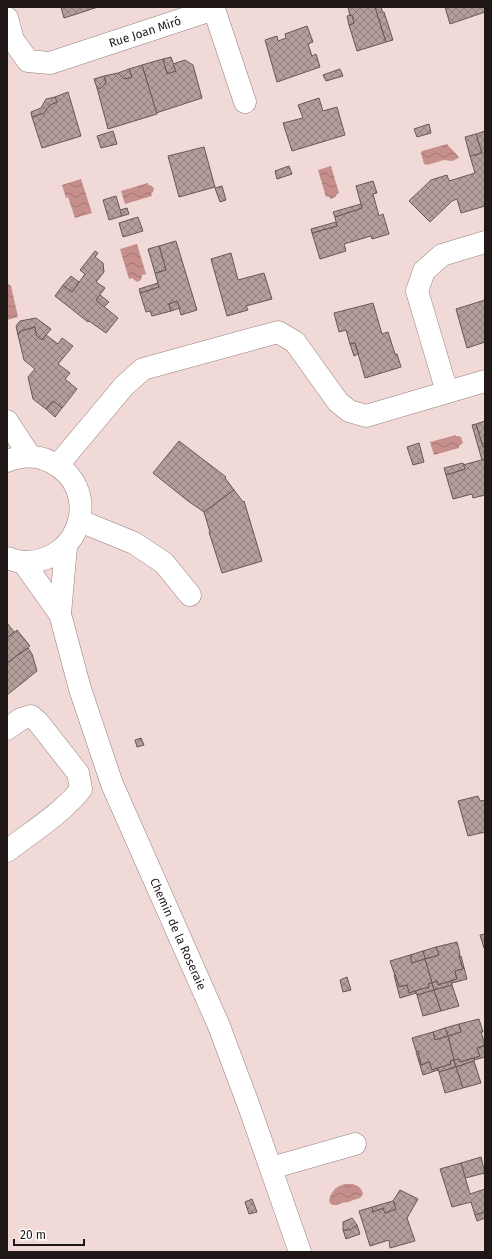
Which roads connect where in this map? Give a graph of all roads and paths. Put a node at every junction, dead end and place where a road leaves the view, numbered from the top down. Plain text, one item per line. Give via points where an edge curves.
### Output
1 (215, 8) edge
2 (7, 18) edge
3 (245, 102) dead end
4 (485, 242) edge
5 (485, 381) edge
6 (447, 392) junction
7 (7, 421) edge
8 (30, 456) junction
9 (7, 461) edge
10 (58, 465) junction
11 (80, 521) junction
12 (66, 546) junction
13 (15, 560) edge
14 (190, 595) dead end
15 (60, 614) junction
16 (7, 729) edge
17 (7, 851) edge
18 (355, 1144) dead end
19 (271, 1168) junction
20 (300, 1252) edge

1 - 2 street, Rue Joan Miró via 50,63 28,61 13,40
1 - 3 street, Rue Joan Miró
4 - 6 street via 442,255 424,271 417,291
5 - 6 street
6 - 10 street via 366,416 349,412 338,402 294,342 278,332 143,369 124,386
7 - 8 street
8 - 9 street
8 - 10 street
10 - 11 street via 70,476 78,490 81,505
11 - 12 street
11 - 14 street via 134,543 164,563
12 - 13 street via 53,556 39,561
12 - 15 street, Chemin de la Roseraie
13 - 15 street, Chemin de la Roseraie
15 - 19 street, Chemin de la Roseraie via 80,689 112,784 219,1026
16 - 17 street via 21,719 31,716 78,773 81,789 74,799
18 - 19 street
19 - 20 street, Chemin de la Roseraie

